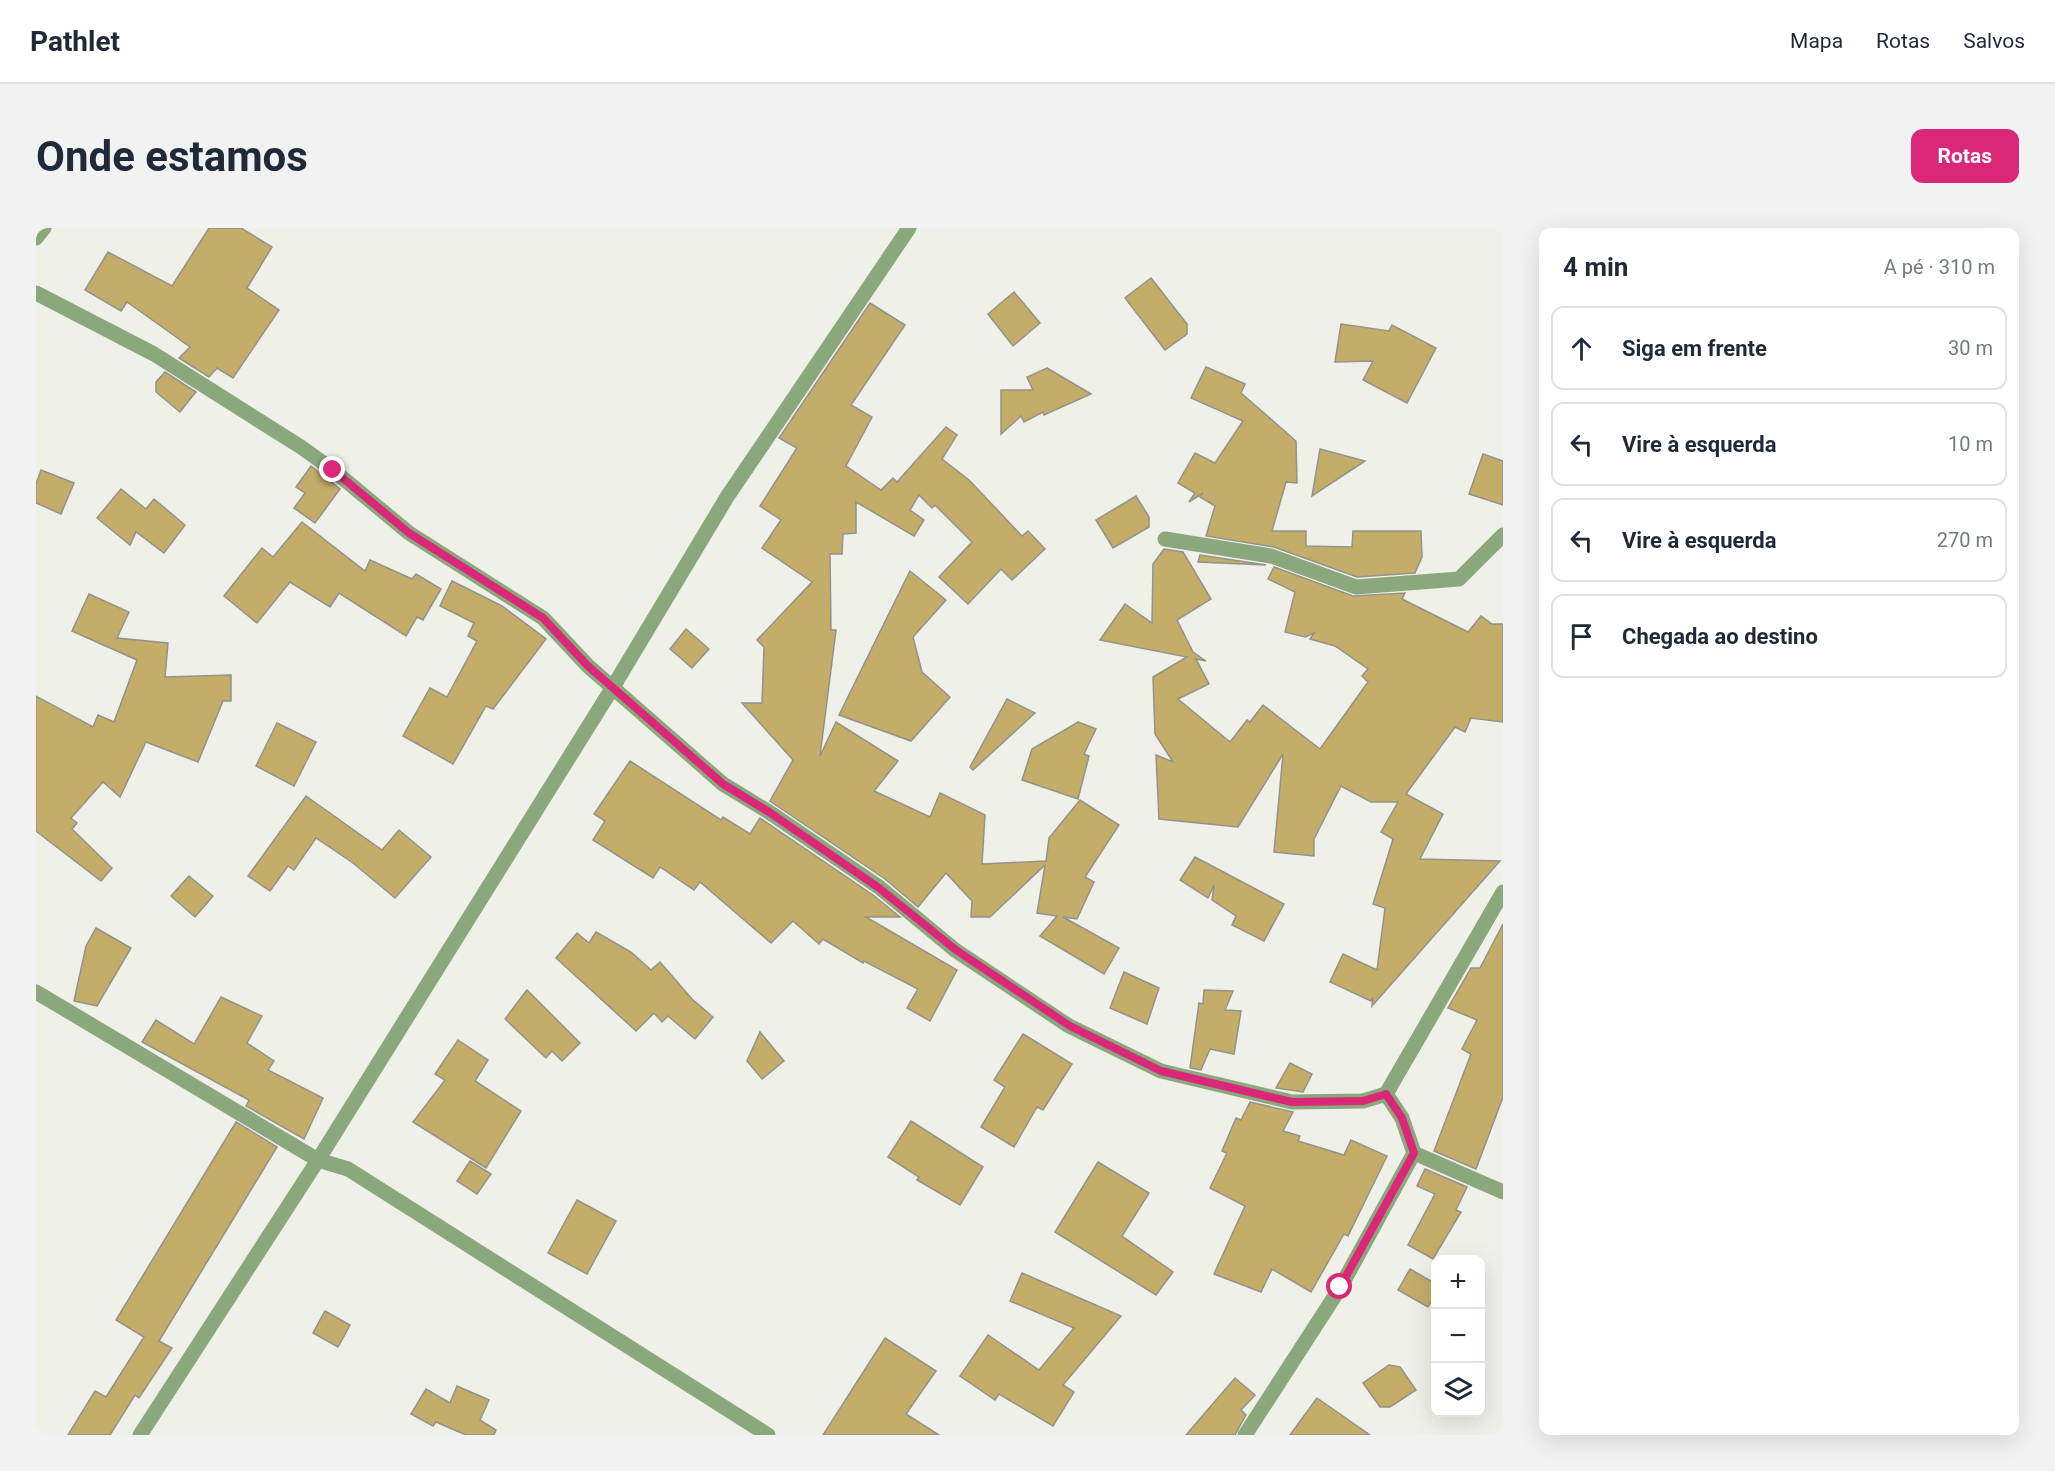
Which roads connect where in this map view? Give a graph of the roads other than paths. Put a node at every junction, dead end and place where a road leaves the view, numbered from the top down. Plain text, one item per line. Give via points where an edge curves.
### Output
1 (44, 228) edge
2 (909, 228) edge
3 (36, 238) edge
4 (36, 293) edge
5 (1503, 535) edge
6 (1165, 539) dead end
7 (613, 687) junction
8 (1503, 892) edge
9 (36, 992) edge
10 (1386, 1094) junction
11 (1414, 1153) junction
12 (318, 1160) junction
13 (1503, 1192) edge
14 (140, 1435) edge
15 (768, 1435) edge
16 (1245, 1435) edge

1 - 3 street
2 - 7 street via 727,497
4 - 7 street via 153,354 301,447 409,533 543,618
5 - 6 street via 1459,579 1356,586 1271,556
7 - 10 street via 723,784 879,888 942,940 1070,1026 1161,1071 1292,1102 1363,1101
7 - 12 street
8 - 10 street
9 - 12 street
10 - 11 street via 1402,1118
11 - 13 street
11 - 16 street via 1340,1287
12 - 14 street
12 - 15 street via 348,1169

